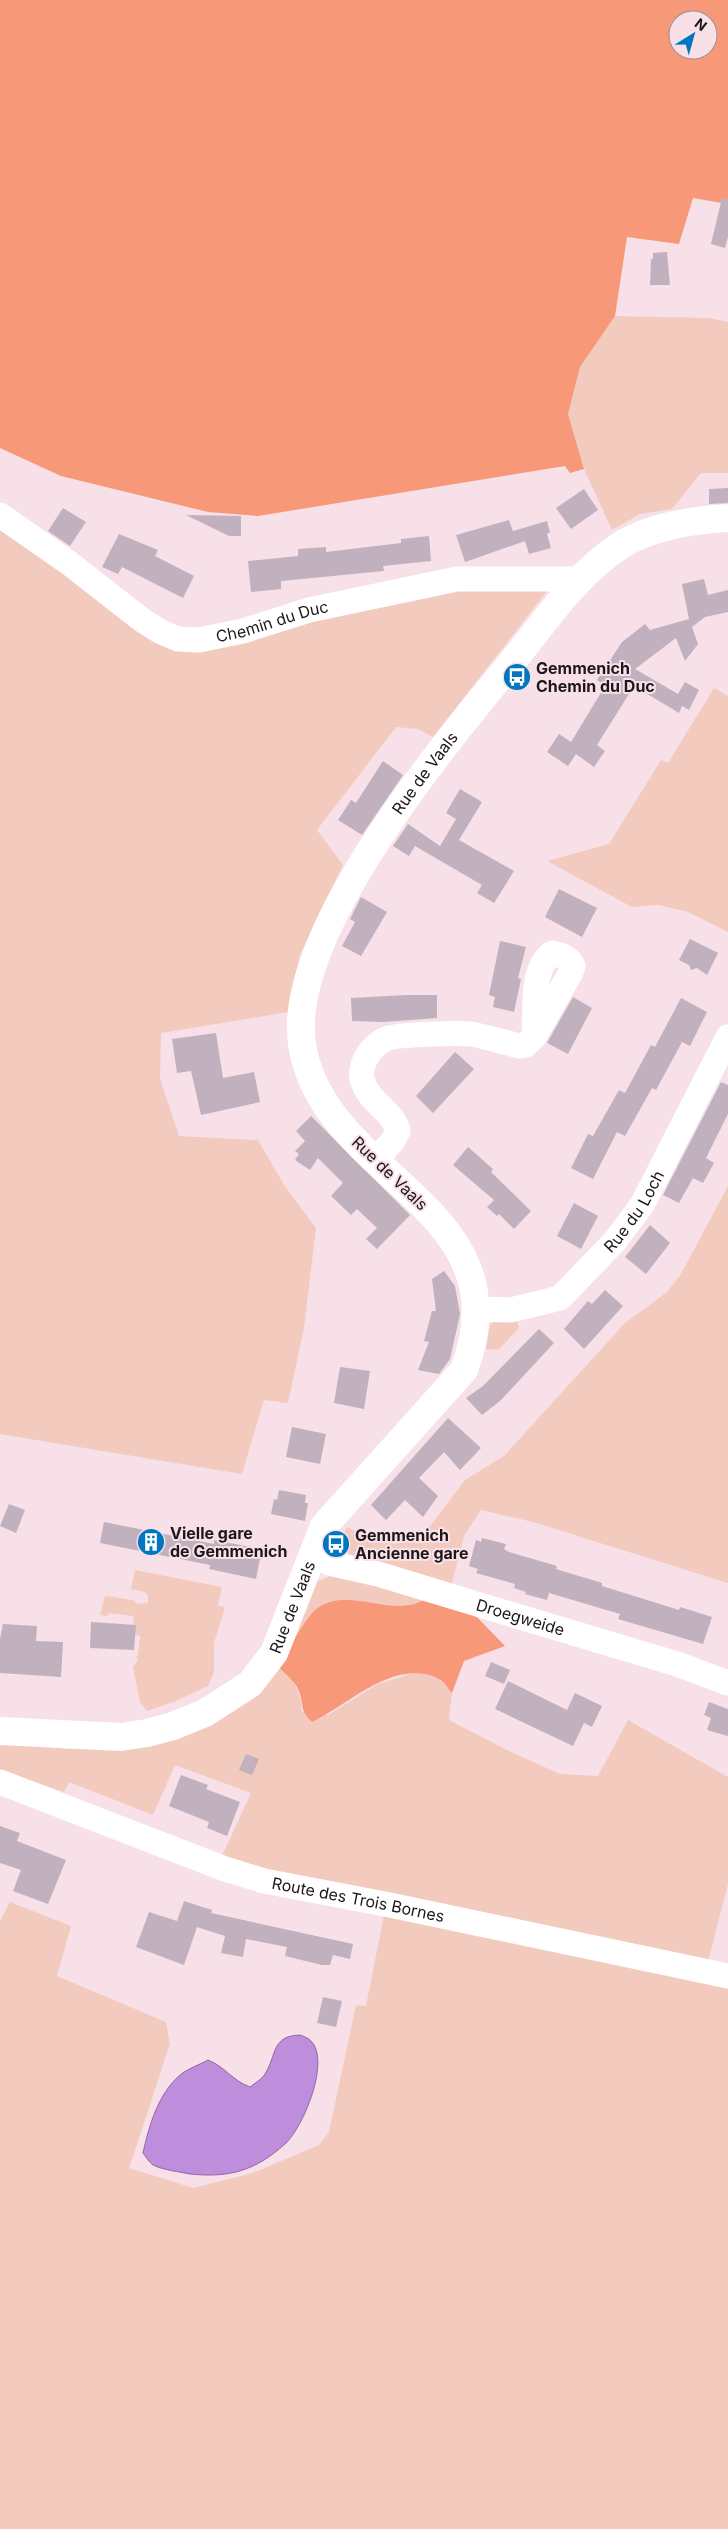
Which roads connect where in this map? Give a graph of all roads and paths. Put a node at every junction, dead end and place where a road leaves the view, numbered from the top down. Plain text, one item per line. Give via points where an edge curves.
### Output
1 (0, 515) edge
2 (728, 518) edge
3 (580, 579) junction
4 (534, 1037) dead end
5 (728, 1038) edge
6 (376, 1159) junction
7 (477, 1308) junction
8 (313, 1551) junction
9 (728, 1683) edge
10 (0, 1731) edge
11 (0, 1782) edge
12 (728, 1976) edge

1 - 3 street, Chemin du Duc via 142,620 178,638 199,640 243,631 309,610 457,579
2 - 3 main road, Rue de Vaals via 685,523 637,537 620,546
3 - 6 main road, Rue de Vaals via 450,738 390,822 353,880 313,960 301,1017 302,1044 308,1066 331,1113
4 - 6 street via 520,1046 470,1034 386,1039 363,1062 362,1077 369,1097 396,1123 398,1131
5 - 7 street, Rue du Loch via 642,1205 615,1241 560,1298 510,1310
6 - 7 main road, Rue de Vaals via 434,1216 456,1243 467,1264
7 - 8 main road, Rue de Vaals via 464,1370 409,1434 336,1510 324,1526
8 - 9 street, Droegweide via 329,1563 378,1574 528,1619 677,1664
8 - 10 main road, Rue de Vaals via 286,1628 269,1661 250,1684 206,1713 173,1726 121,1737
11 - 12 street, Route des Trois Bornes via 264,1881

